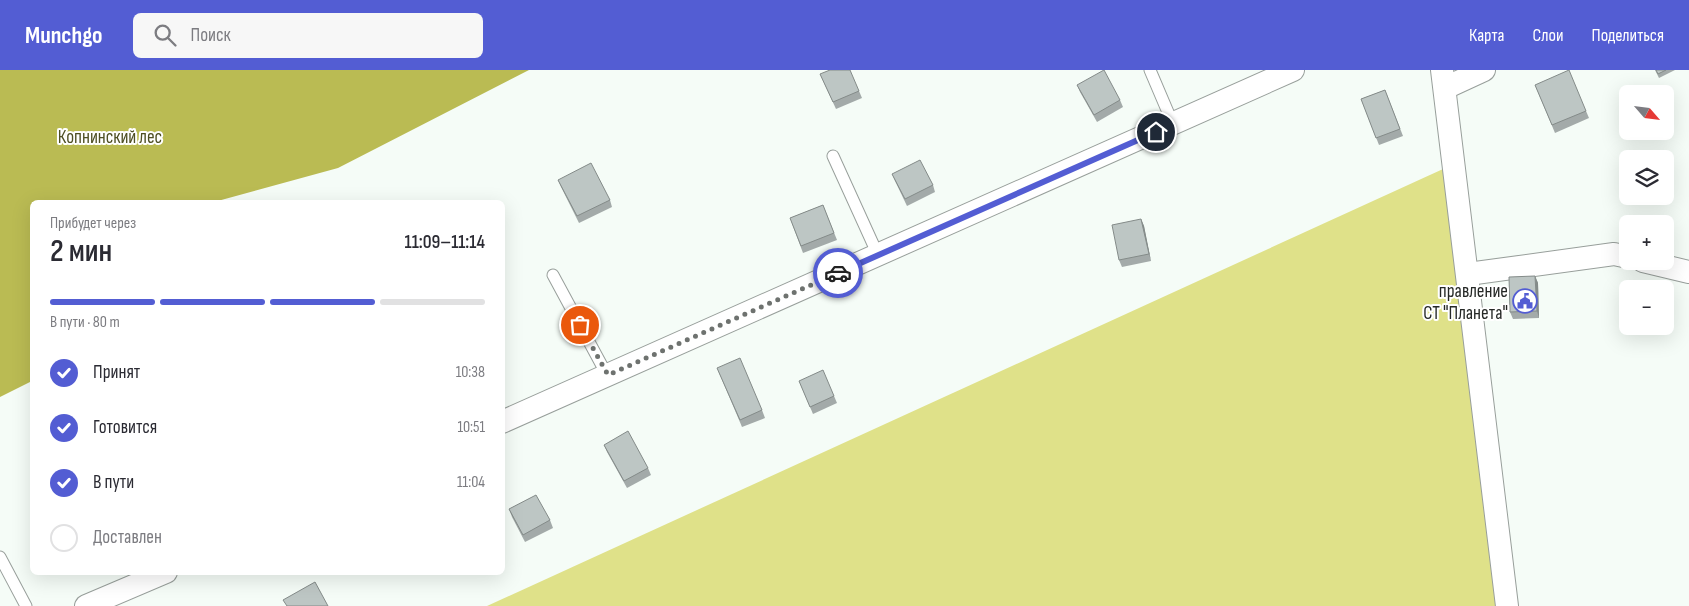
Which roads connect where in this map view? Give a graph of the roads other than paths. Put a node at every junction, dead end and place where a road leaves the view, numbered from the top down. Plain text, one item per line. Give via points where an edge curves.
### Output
1 (1150, 70) edge
2 (1293, 70) edge
3 (1484, 70) edge
4 (1444, 79) edge
5 (1173, 124) junction
6 (832, 156) dead end
7 (878, 255) junction
8 (1619, 255) edge
9 (1674, 268) edge
10 (1689, 272) edge
11 (1468, 274) junction
12 (553, 275) dead end
13 (608, 375) junction
14 (505, 421) edge
15 (0, 557) edge
16 (159, 575) edge
17 (26, 606) edge
18 (86, 606) edge
19 (1507, 606) edge

1 - 5 lane
2 - 5 street
3 - 4 street
4 - 11 street
5 - 7 street
6 - 7 lane
7 - 13 street
8 - 11 street
9 - 10 street
11 - 19 street
12 - 13 lane
13 - 14 street
15 - 17 lane
16 - 18 street

